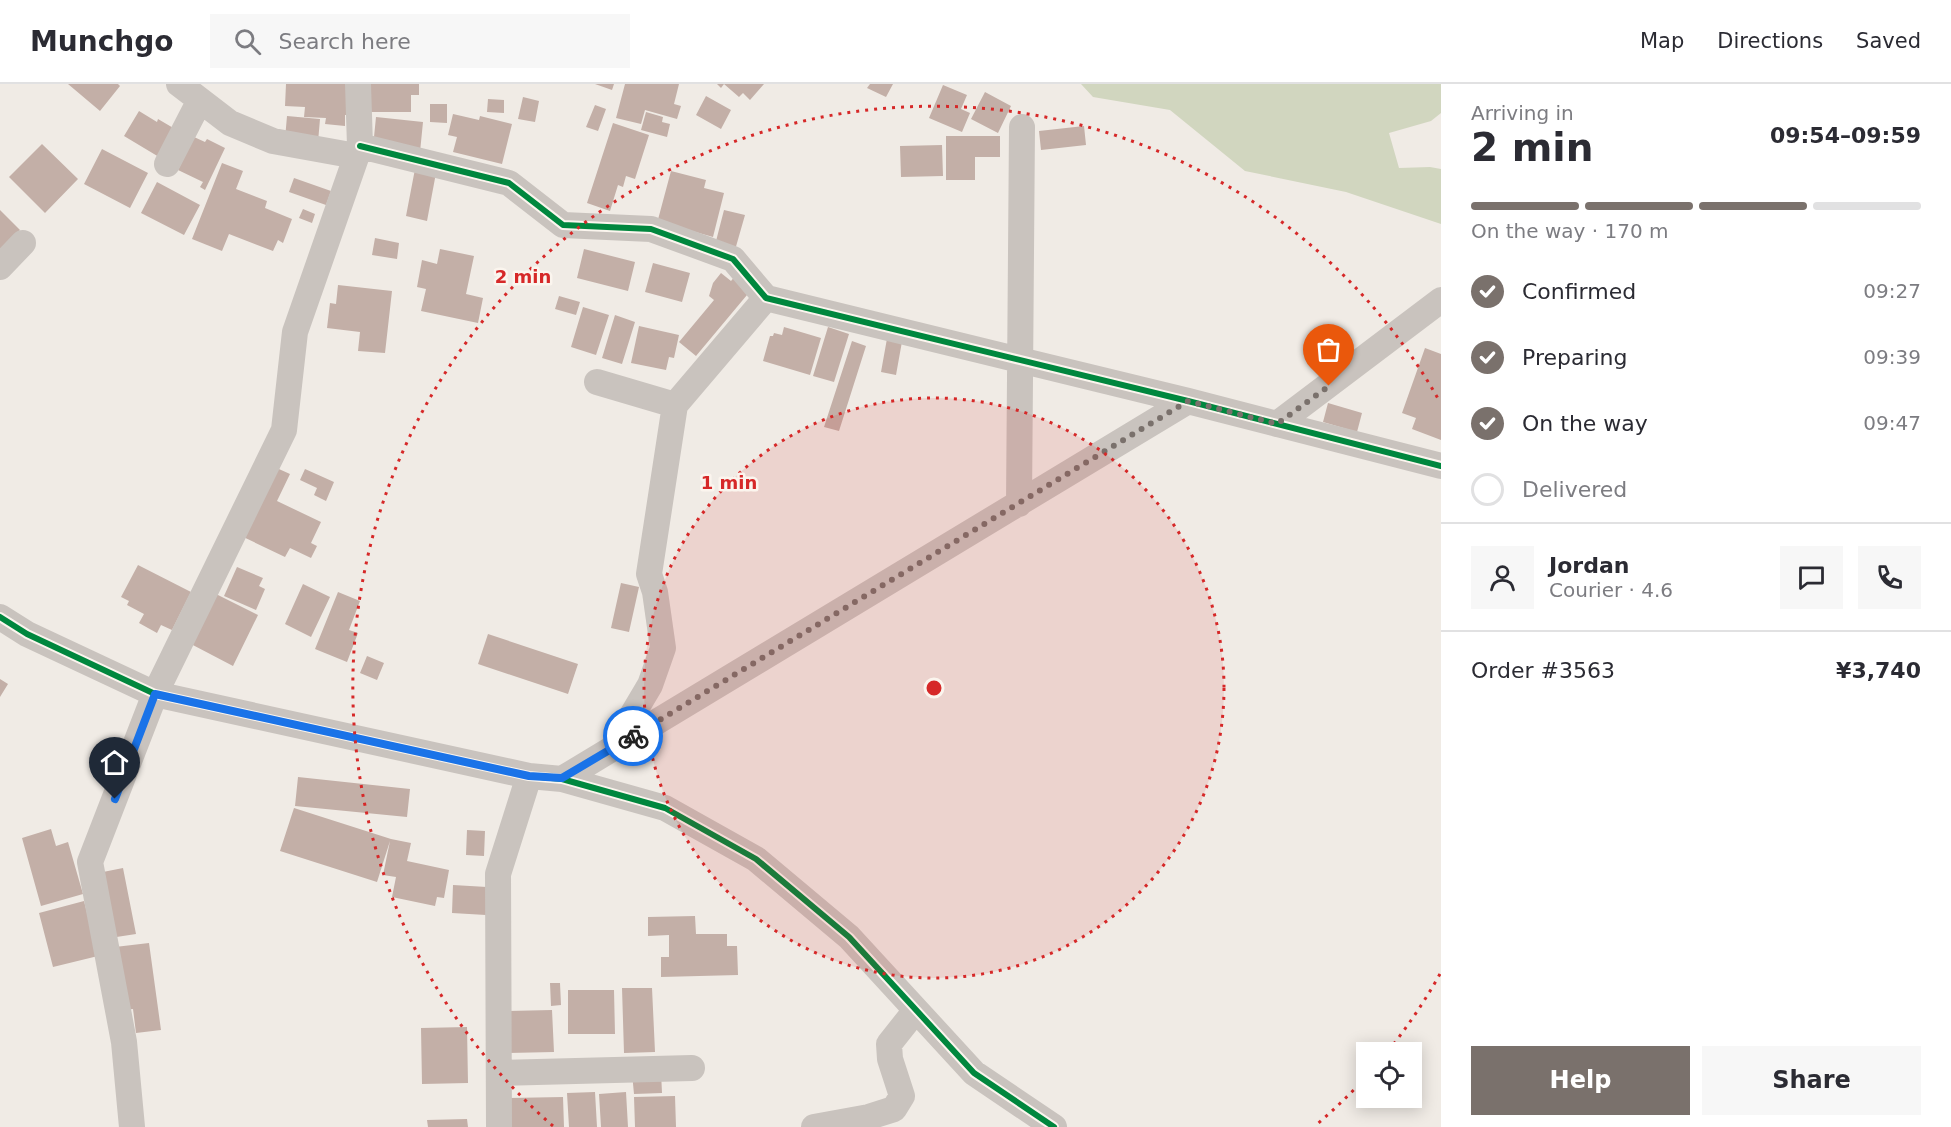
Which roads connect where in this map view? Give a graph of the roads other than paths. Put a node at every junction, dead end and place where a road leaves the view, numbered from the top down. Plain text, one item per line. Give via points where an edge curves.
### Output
1 (179, 84) edge
2 (358, 84) edge
3 (200, 100) junction
4 (1022, 127) dead end
5 (358, 151) junction
6 (167, 164) dead end
7 (23, 243) dead end
8 (0, 267) edge
9 (766, 298) junction
10 (1441, 300) edge
11 (1020, 361) junction
12 (597, 382) dead end
13 (1188, 401) junction
14 (675, 405) junction
15 (1277, 424) junction
16 (1441, 466) edge
17 (1019, 504) junction
18 (0, 617) edge
19 (155, 694) junction
20 (614, 747) junction
21 (529, 776) junction
22 (562, 778) junction
23 (916, 1010) junction
24 (692, 1068) dead end
25 (499, 1074) junction
26 (132, 1127) edge
27 (499, 1127) edge
28 (814, 1127) edge
29 (1054, 1127) edge

1 - 3 street
2 - 5 street
3 - 5 street via 230,123 273,141
3 - 6 street
4 - 11 street
5 - 9 street via 509,183 563,225 651,229 733,259
5 - 19 street via 295,332 284,430
7 - 8 street
9 - 11 street
9 - 14 street
10 - 15 street
11 - 13 street
11 - 17 street
12 - 14 street
13 - 15 street
13 - 17 street
14 - 20 street via 649,574 663,648 650,685
15 - 16 street
17 - 20 street
18 - 19 street via 27,634
19 - 21 street
19 - 26 street via 90,862 124,1042
20 - 22 street
21 - 22 street
21 - 25 street via 498,874
22 - 23 street via 665,808 756,859 849,937
23 - 28 street via 889,1044 902,1096 894,1108 870,1117
23 - 29 street via 974,1073
24 - 25 street
25 - 27 street

